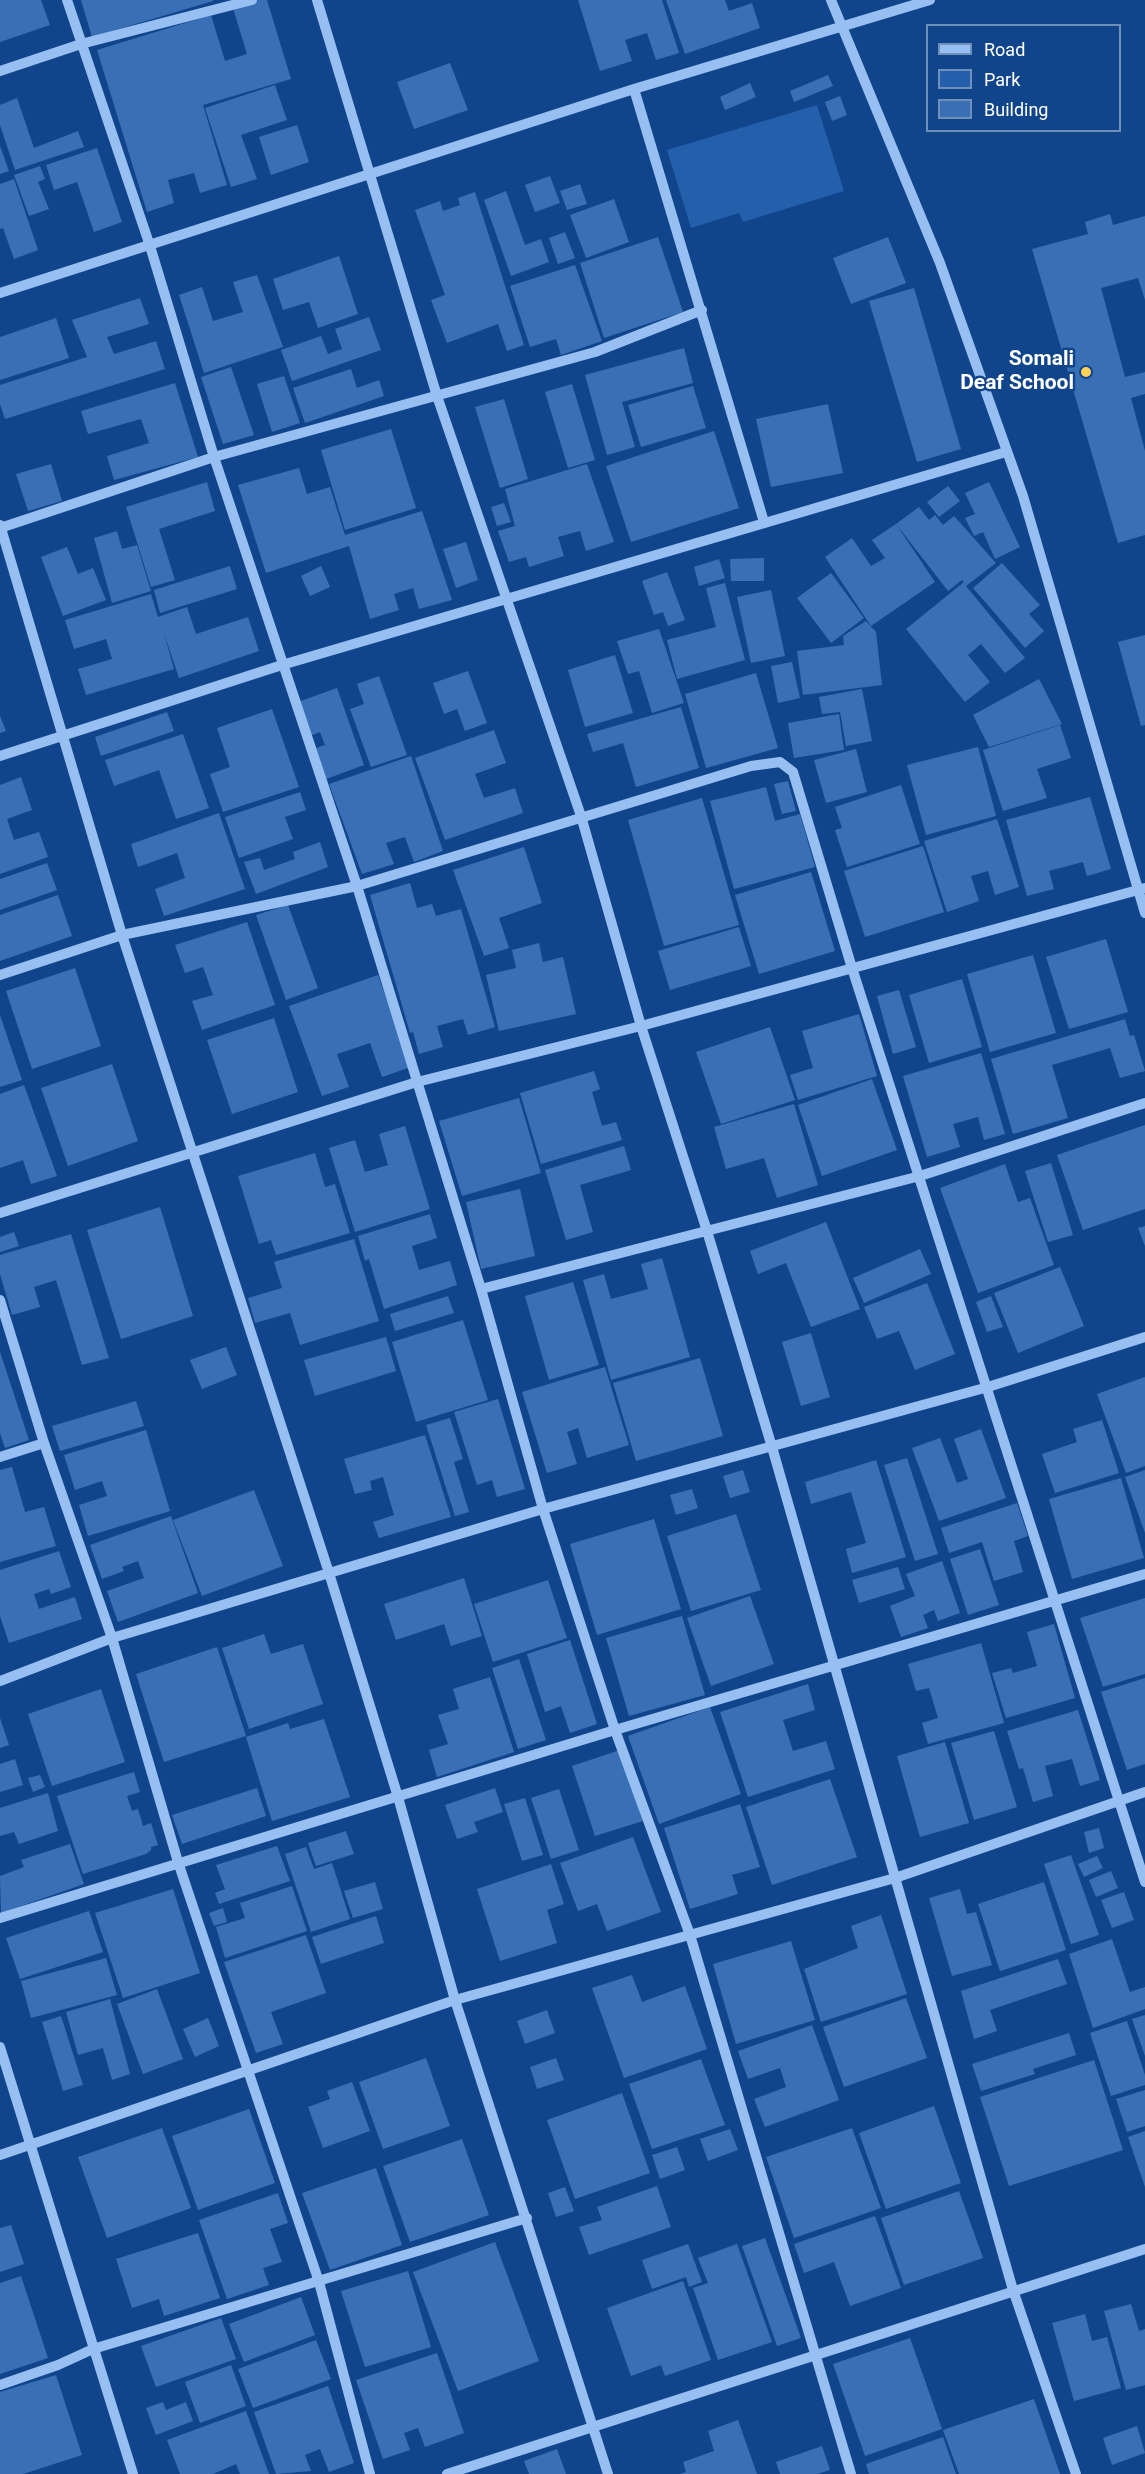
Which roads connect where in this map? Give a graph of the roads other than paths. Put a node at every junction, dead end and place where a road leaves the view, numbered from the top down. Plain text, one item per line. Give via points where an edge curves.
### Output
1 (67, 0) edge
2 (252, 0) edge
3 (317, 0) edge
4 (831, 0) edge
5 (930, 0) edge
6 (842, 27) junction
7 (81, 44) junction
8 (0, 71) edge
9 (634, 89) junction
10 (369, 176) junction
11 (150, 246) junction
12 (0, 293) edge
13 (702, 310) junction
14 (437, 396) junction
15 (1006, 452) junction
16 (214, 457) junction
17 (764, 522) junction
18 (0, 527) edge
19 (506, 601) junction
20 (282, 665) junction
21 (64, 736) junction
22 (0, 756) edge
23 (581, 816) junction
24 (357, 886) junction
25 (1142, 889) edge
26 (1145, 913) edge
27 (122, 935) junction
28 (852, 968) junction
29 (0, 975) edge
30 (641, 1026) junction
31 (417, 1082) junction
32 (1145, 1103) edge
33 (194, 1153) junction
34 (920, 1176) junction
35 (0, 1213) edge
36 (707, 1230) junction
37 (481, 1289) junction
38 (0, 1300) edge
39 (1145, 1337) edge
40 (988, 1387) junction
41 (44, 1443) junction
42 (772, 1447) junction
43 (0, 1457) edge
44 (543, 1509) junction
45 (329, 1573) junction
46 (1145, 1574) edge
47 (1057, 1602) junction
48 (112, 1638) junction
49 (834, 1667) junction
50 (0, 1682) edge
51 (615, 1730) junction
52 (1145, 1792) edge
53 (398, 1797) junction
54 (1119, 1800) junction
55 (178, 1862) junction
56 (895, 1878) junction
57 (1145, 1882) edge
58 (0, 1918) edge
59 (690, 1935) junction
60 (455, 2000) junction
61 (0, 2047) edge
62 (248, 2071) junction
63 (33, 2146) junction
64 (0, 2156) edge
65 (527, 2218) junction
66 (1145, 2249) edge
67 (319, 2282) junction
68 (1012, 2290) junction
69 (93, 2349) junction
70 (816, 2356) junction
71 (0, 2385) edge
72 (594, 2427) junction
73 (133, 2474) edge
74 (370, 2474) edge
75 (447, 2474) edge
76 (608, 2474) edge
77 (851, 2474) edge
78 (1076, 2474) edge

1 - 7 street
2 - 7 street
3 - 10 street
4 - 6 street
5 - 6 street
6 - 9 street
6 - 15 street via 940,263
7 - 8 street
7 - 11 street
9 - 10 street
9 - 13 street
10 - 11 street
10 - 14 street
11 - 12 street
11 - 16 street
13 - 14 street via 595,352
13 - 17 street
14 - 16 street
14 - 19 street
15 - 17 street
15 - 25 street via 1023,496
16 - 18 street
16 - 20 street
17 - 19 street
18 - 21 street
19 - 20 street
19 - 23 street
20 - 21 street
20 - 24 street
21 - 22 street
21 - 27 street
23 - 24 street
23 - 28 street via 751,766 780,762 792,772
23 - 30 street
24 - 27 street
24 - 31 street
25 - 26 street
25 - 28 street
27 - 29 street
27 - 33 street
28 - 30 street
28 - 34 street
30 - 31 street
30 - 36 street
31 - 33 street
31 - 37 street
32 - 34 street
33 - 35 street
33 - 45 street
34 - 36 street
34 - 40 street
36 - 37 street
36 - 42 street
37 - 44 street
38 - 41 street
39 - 40 street
40 - 42 street
40 - 47 street
41 - 43 street
41 - 48 street
42 - 44 street
42 - 49 street
44 - 45 street
44 - 51 street
45 - 48 street
45 - 53 street
46 - 47 street
47 - 49 street
47 - 54 street
48 - 50 street
48 - 55 street
49 - 51 street
49 - 56 street
51 - 53 street
51 - 59 street
52 - 54 street
53 - 55 street
53 - 60 street
54 - 56 street
54 - 57 street
55 - 58 street
55 - 62 street
56 - 59 street
56 - 68 street
59 - 60 street
59 - 70 street
60 - 62 street
60 - 65 street
61 - 63 street
62 - 63 street
62 - 67 street
63 - 64 street
63 - 69 street
65 - 67 street
65 - 72 street
66 - 68 street
67 - 69 street
67 - 74 street
68 - 70 street
68 - 78 street
69 - 71 street
69 - 73 street
70 - 72 street
70 - 77 street
72 - 75 street
72 - 76 street

